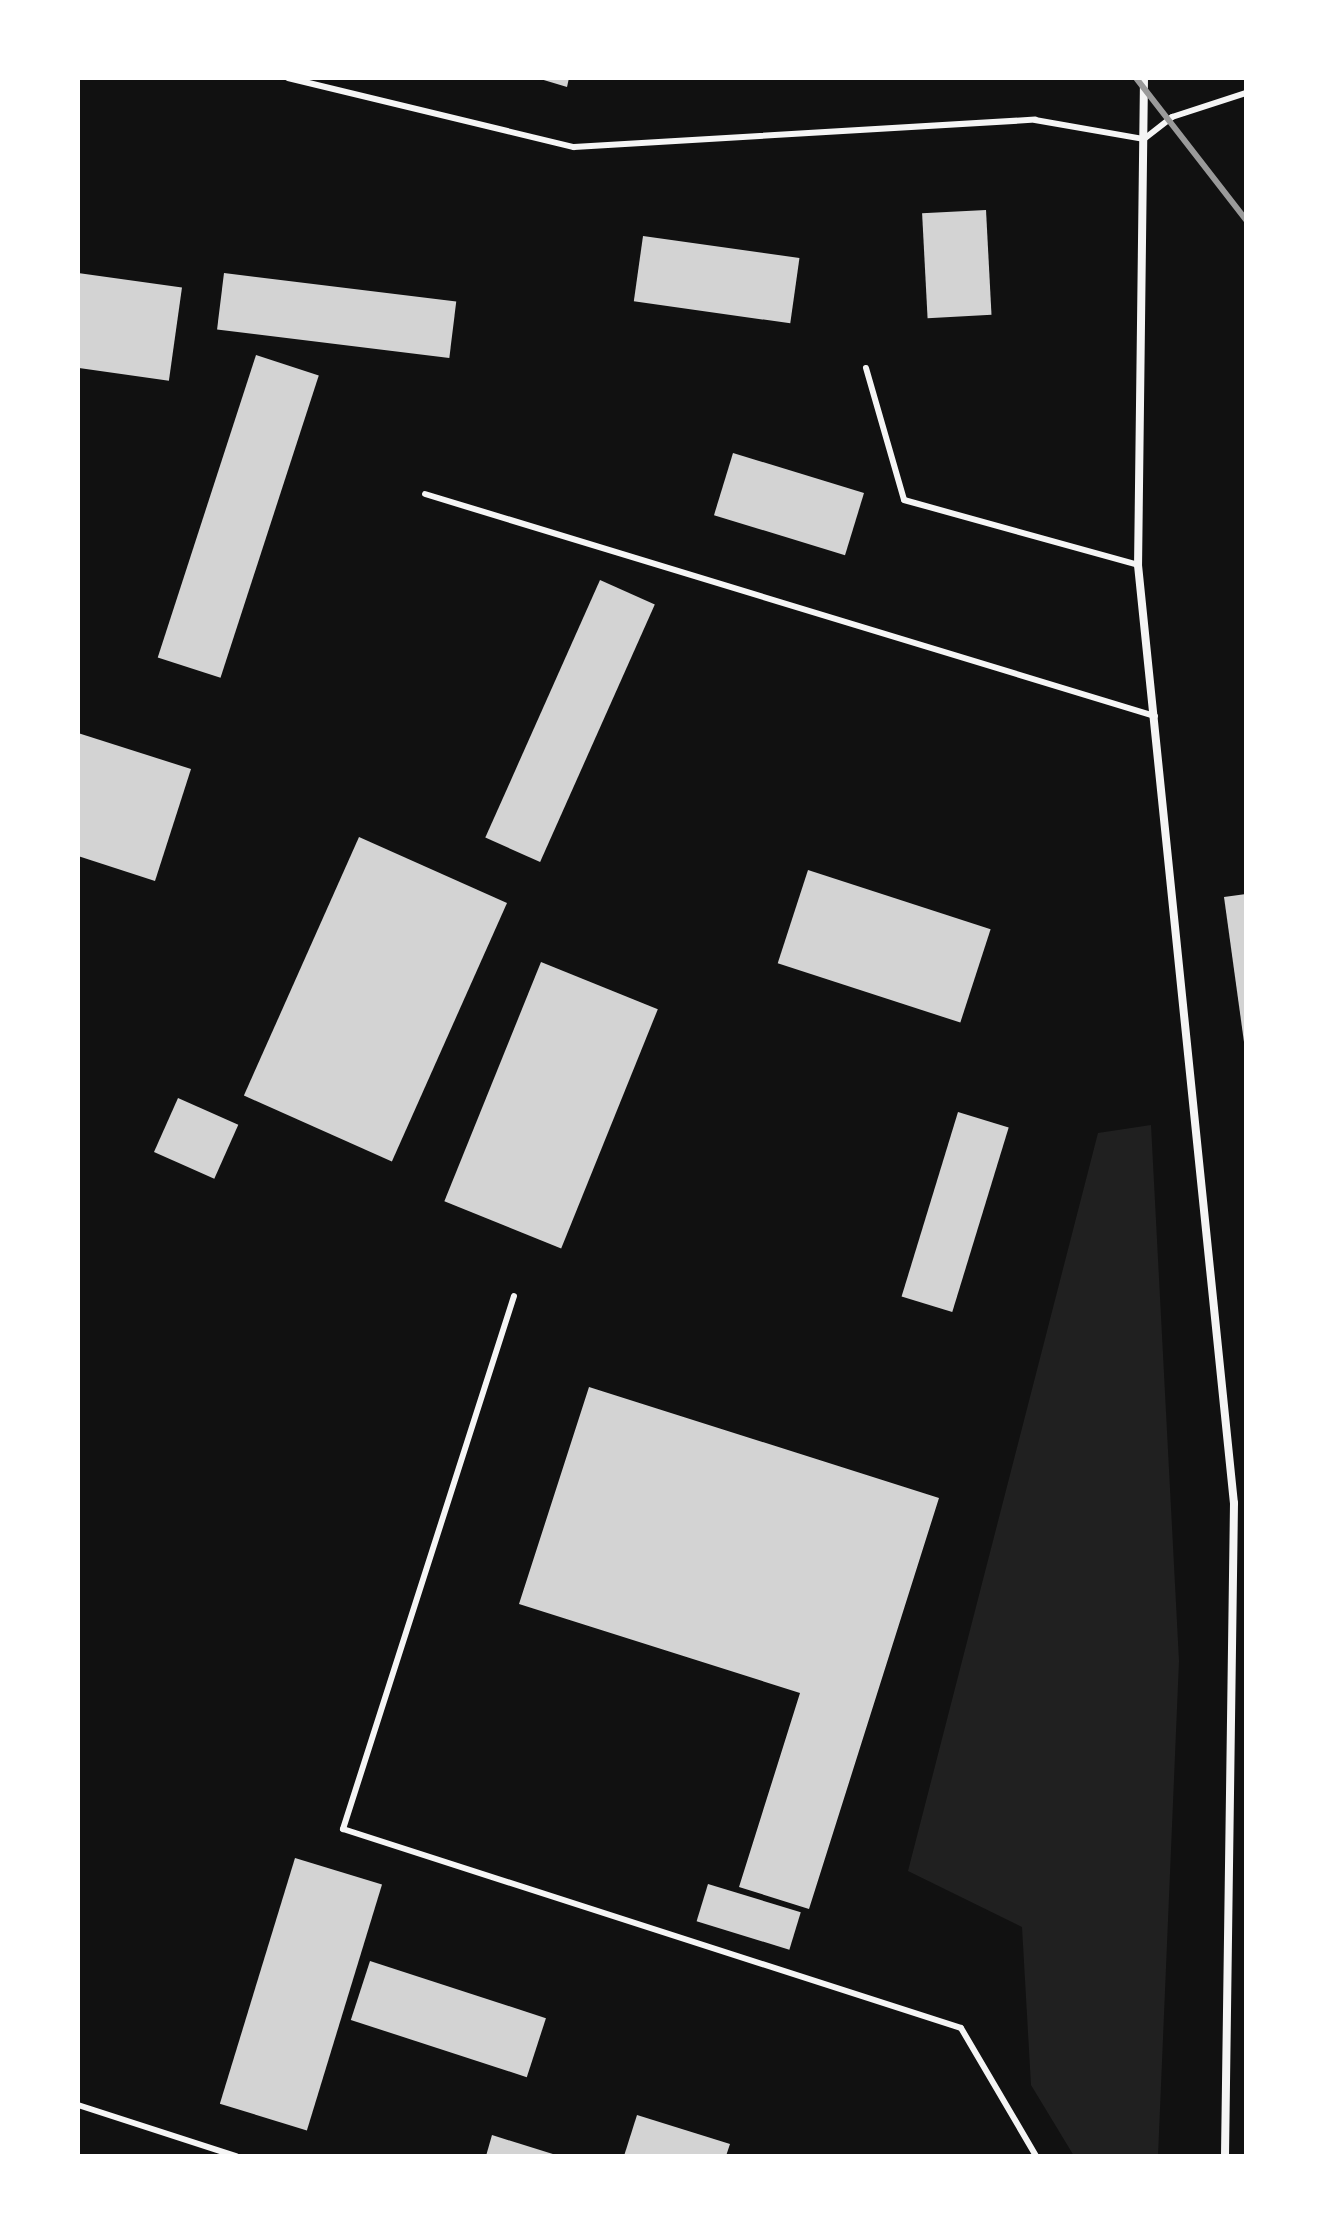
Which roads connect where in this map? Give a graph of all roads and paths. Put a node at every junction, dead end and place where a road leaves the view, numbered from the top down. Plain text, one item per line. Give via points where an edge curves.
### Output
1 (288, 78) edge
2 (1144, 78) edge
3 (1246, 93) edge
4 (1144, 139) junction
5 (866, 368) dead end
6 (425, 494) dead end
7 (1138, 565) junction
8 (1155, 716) junction
9 (514, 1296) dead end
10 (78, 2105) edge
11 (236, 2156) edge
12 (1036, 2156) edge
13 (1225, 2156) edge

1 - 4 lane via 574,147 1035,120
2 - 4 street
3 - 4 lane via 1172,117
4 - 7 street
5 - 7 lane via 904,500
6 - 8 lane
7 - 8 street
8 - 13 street via 1234,1503
9 - 12 lane via 343,1829 961,2028
10 - 11 lane

